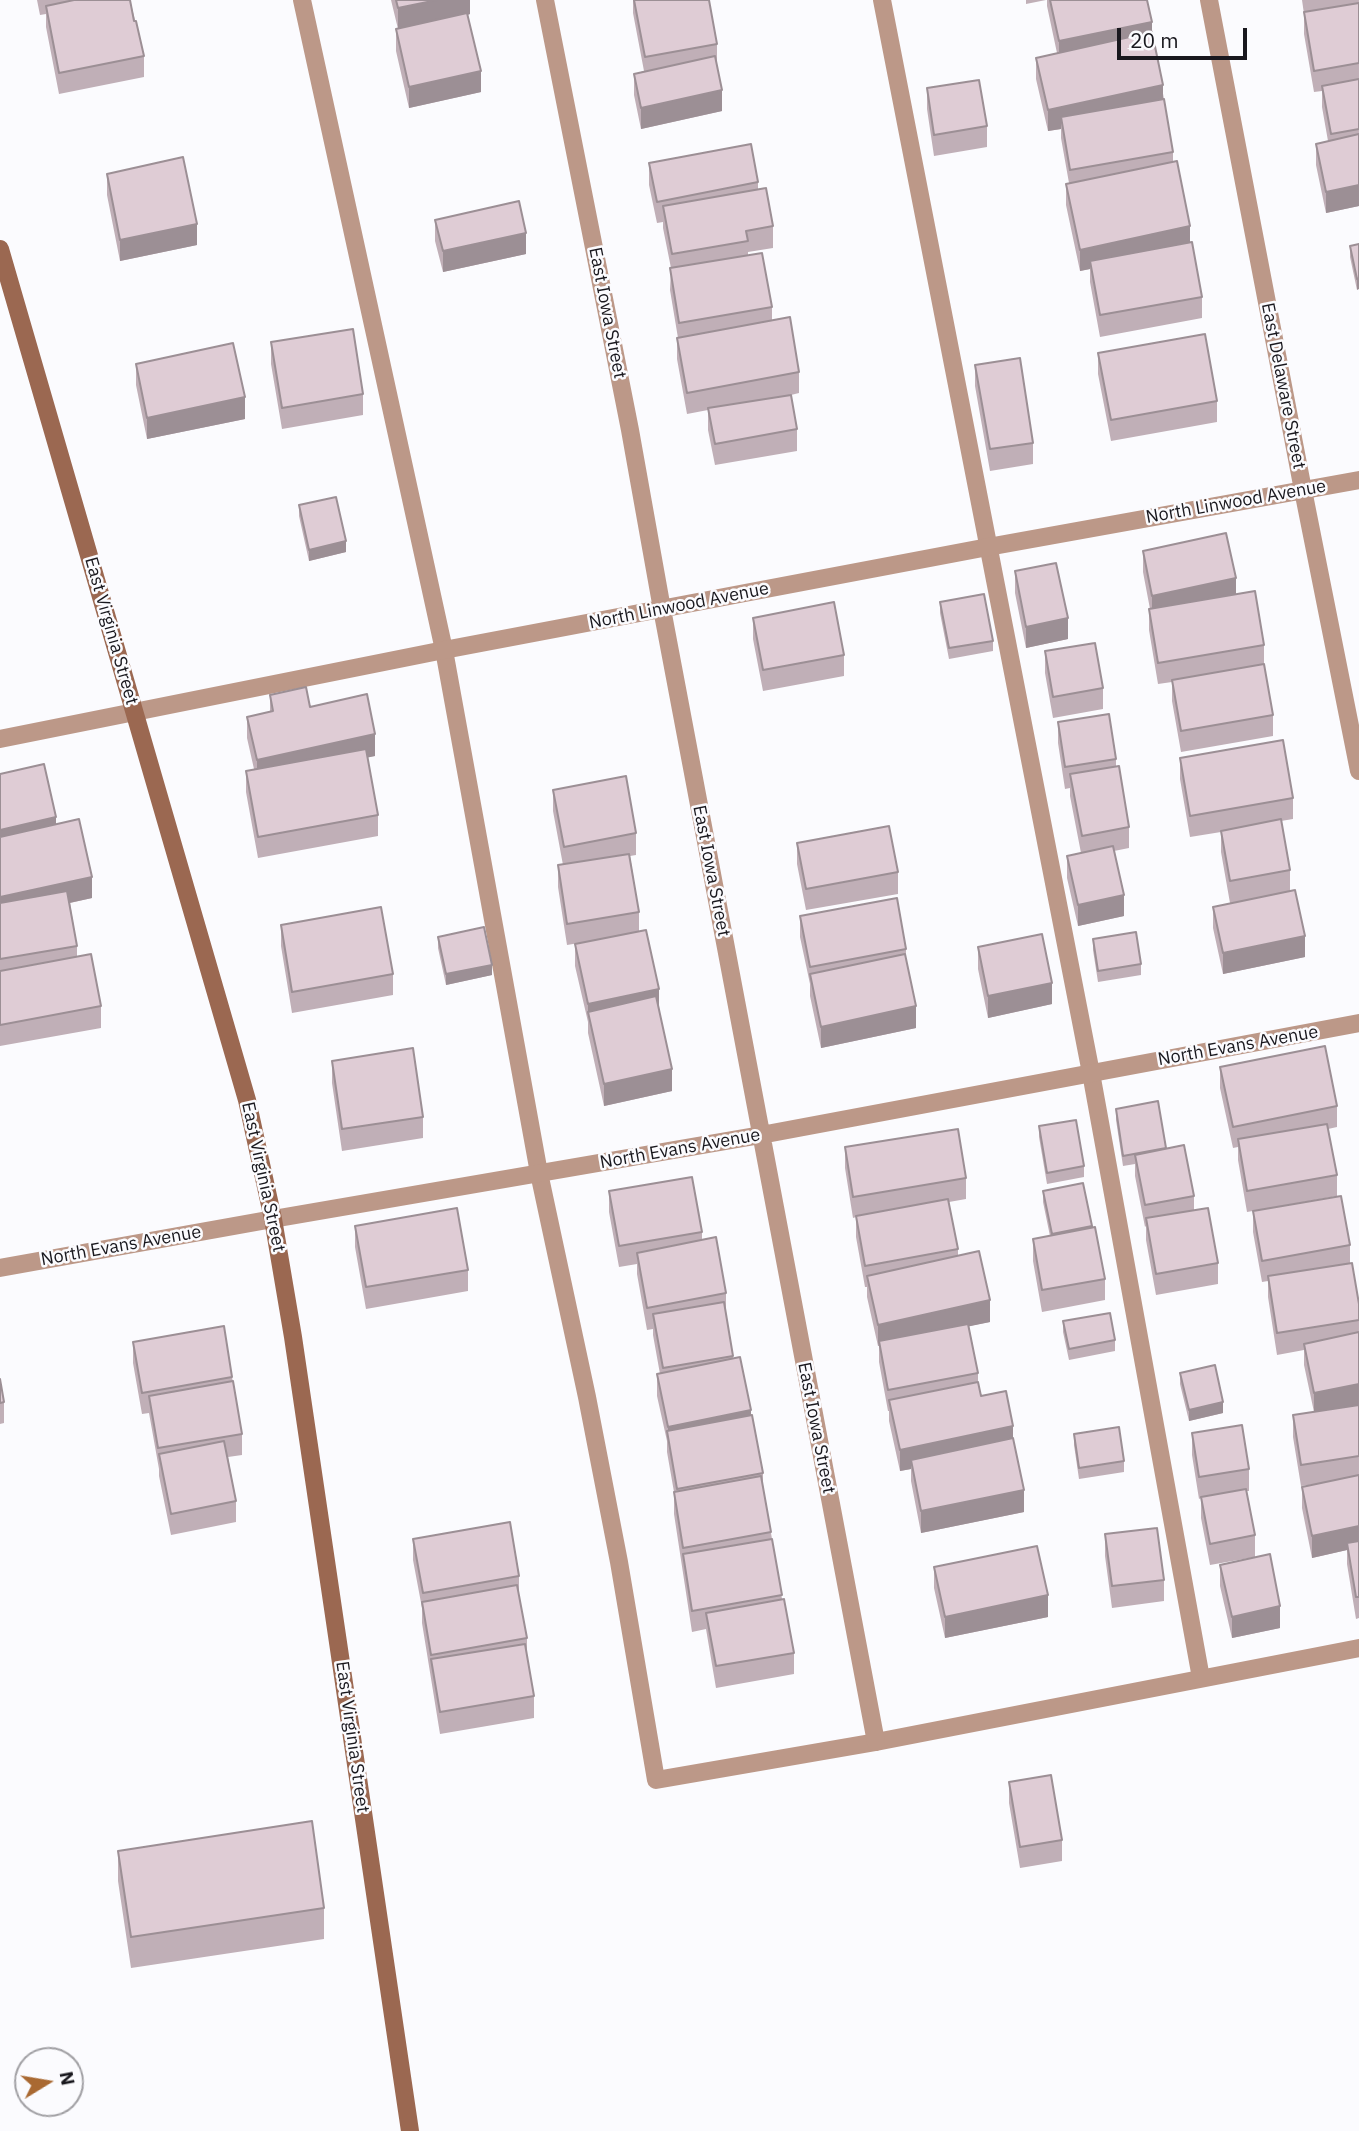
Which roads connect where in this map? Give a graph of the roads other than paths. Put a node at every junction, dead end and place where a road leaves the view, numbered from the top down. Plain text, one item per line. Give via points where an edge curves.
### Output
1 (302, 0) edge
2 (545, 0) edge
3 (882, 0) edge
4 (1209, 0) edge
5 (0, 249) edge
6 (1359, 480) edge
7 (1303, 490) junction
8 (988, 547) junction
9 (662, 609) junction
10 (444, 650) junction
11 (135, 713) junction
12 (0, 739) edge
13 (1359, 771) edge
14 (1359, 1023) edge
15 (1091, 1073) junction
16 (761, 1135) junction
17 (539, 1173) junction
18 (273, 1219) junction
19 (0, 1268) edge
20 (1359, 1648) edge
21 (1201, 1678) junction
22 (876, 1742) junction
23 (410, 2131) edge

1 - 10 street
2 - 9 street, East Iowa Street
3 - 8 street
4 - 7 street, East Delaware Street
5 - 11 main road, East Virginia Street
6 - 7 street, North Linwood Avenue
7 - 8 street, North Linwood Avenue
7 - 13 street, East Delaware Street
8 - 9 street, North Linwood Avenue
8 - 15 street
9 - 10 street, North Linwood Avenue
9 - 16 street, East Iowa Street
10 - 11 street, North Linwood Avenue
10 - 17 street
11 - 12 street, North Linwood Avenue
11 - 18 main road, East Virginia Street via 247,1100
14 - 15 street, North Evans Avenue
15 - 16 street, North Evans Avenue
15 - 21 street
16 - 17 street, North Evans Avenue
16 - 22 street, East Iowa Street
17 - 18 street, North Evans Avenue
17 - 22 street via 620,1562 656,1780
18 - 19 street, North Evans Avenue
18 - 23 main road, East Virginia Street
20 - 21 street
21 - 22 street

